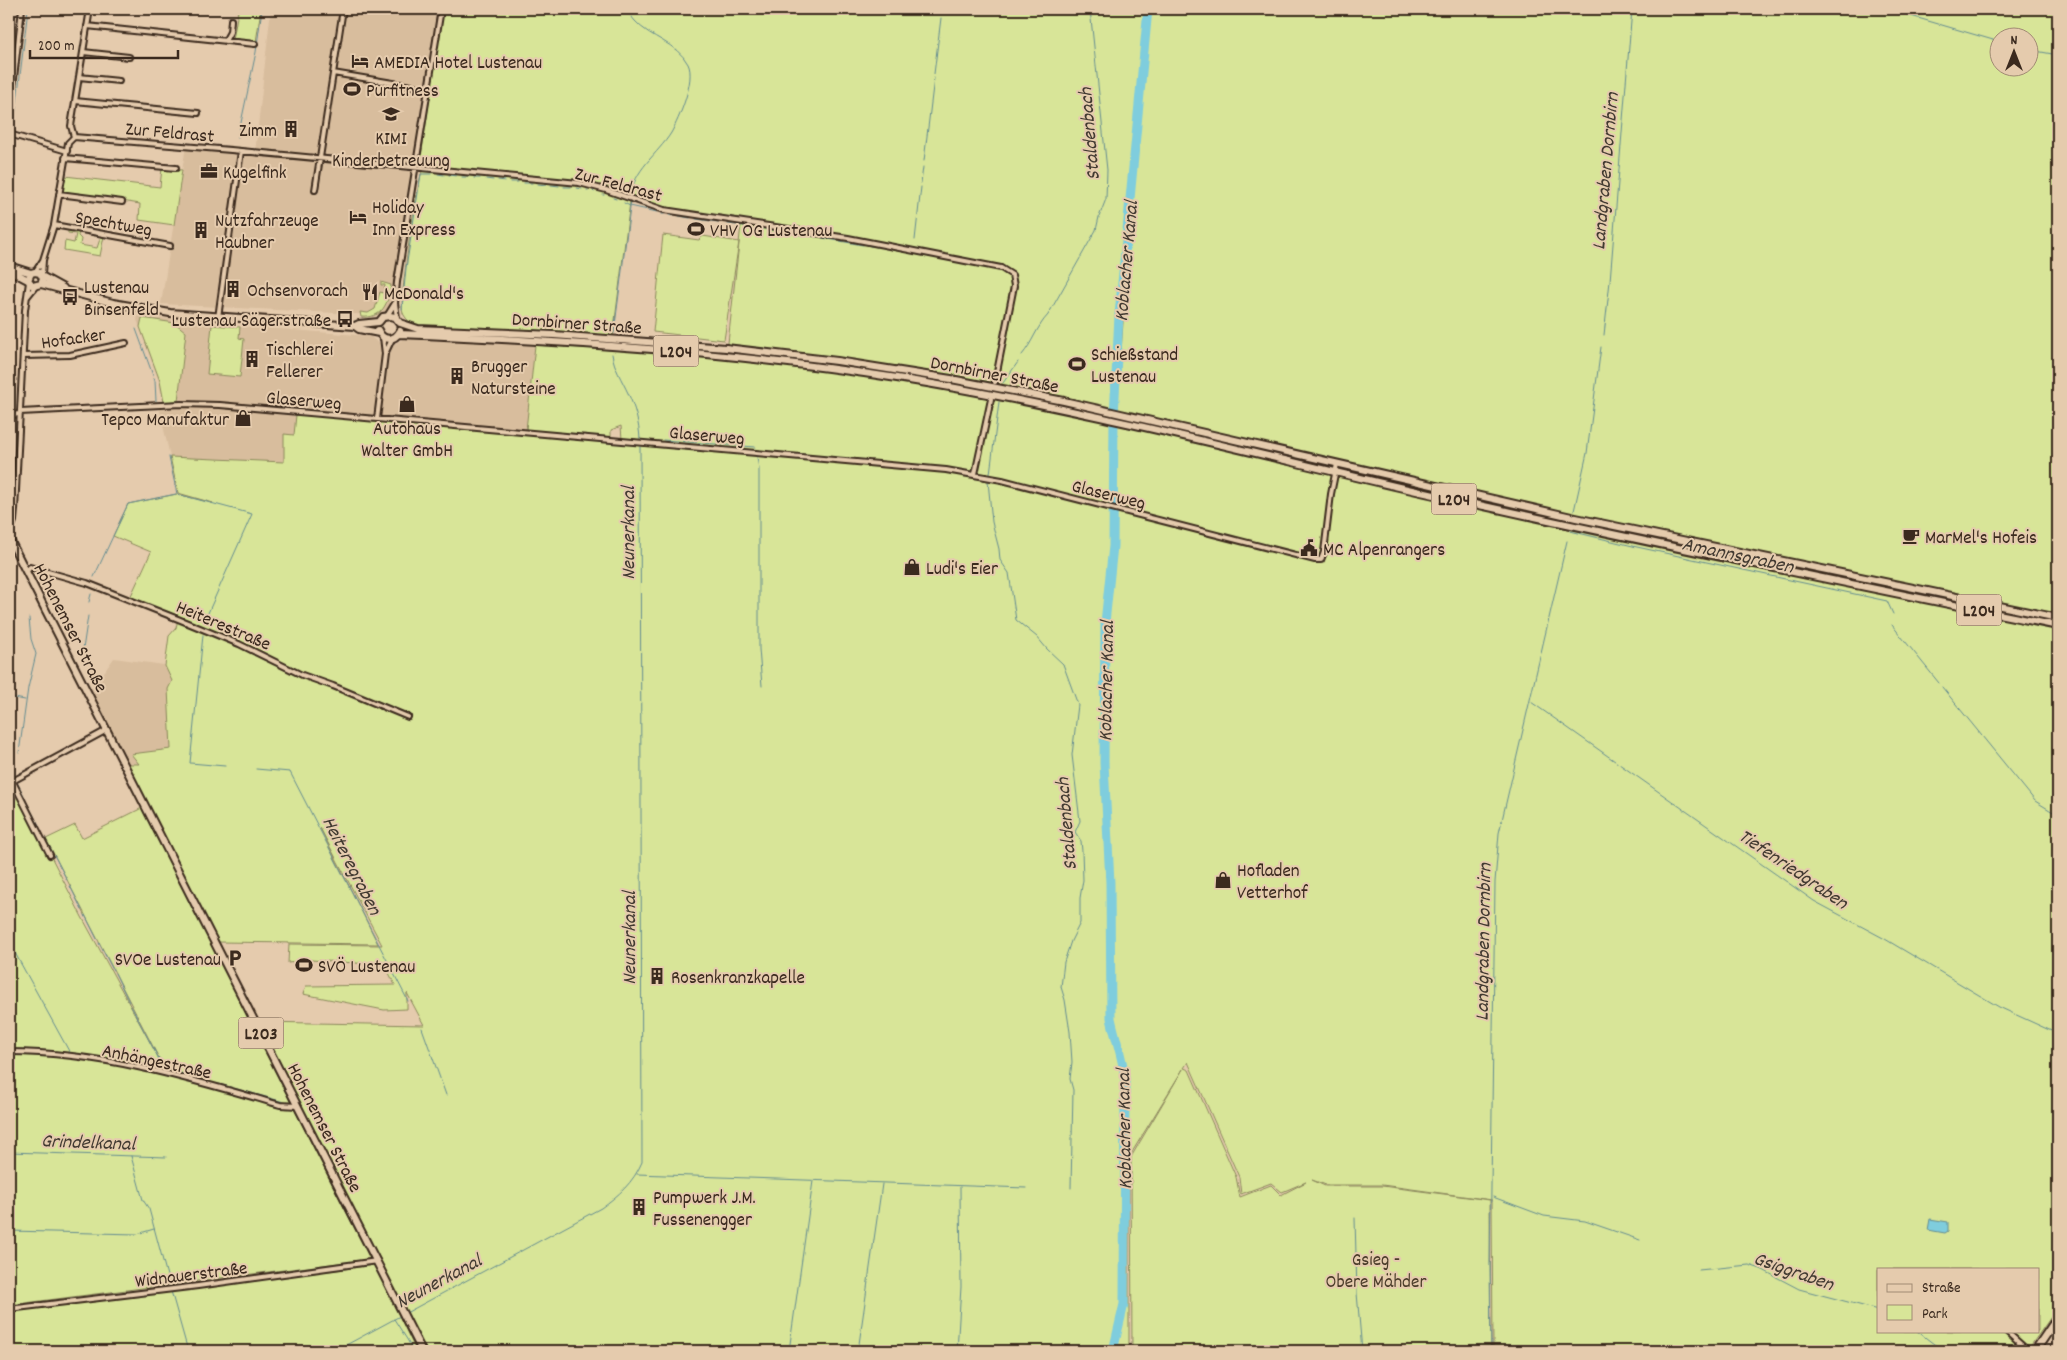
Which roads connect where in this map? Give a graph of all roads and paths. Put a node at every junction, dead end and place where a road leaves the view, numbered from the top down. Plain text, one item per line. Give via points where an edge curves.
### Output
1 (22, 9) edge
2 (90, 9) edge
3 (343, 9) edge
4 (441, 9) edge
5 (231, 20) dead end
6 (87, 26) junction
7 (225, 41) junction
8 (255, 44) dead end
9 (83, 52) junction
10 (129, 57) dead end
11 (333, 73) junction
12 (79, 76) junction
13 (119, 81) dead end
14 (428, 89) junction
15 (75, 101) junction
16 (198, 113) dead end
17 (9, 121) edge
18 (9, 134) edge
19 (74, 137) junction
20 (67, 151) junction
21 (240, 152) junction
22 (66, 158) junction
23 (320, 159) junction
24 (176, 168) dead end
25 (416, 168) junction
26 (315, 190) dead end
27 (59, 194) junction
28 (122, 202) dead end
29 (54, 225) junction
30 (170, 246) dead end
31 (43, 260) junction
32 (9, 268) edge
33 (42, 276) junction
34 (30, 277) junction
35 (38, 286) junction
36 (69, 291) junction
37 (26, 297) junction
38 (395, 303) junction
39 (386, 316) junction
40 (218, 318) junction
41 (398, 321) junction
42 (379, 322) junction
43 (355, 326) junction
44 (381, 335) junction
45 (396, 336) junction
46 (126, 343) dead end
47 (385, 354) junction
48 (23, 356) junction
49 (994, 382) dead end
50 (991, 399) dead end
51 (20, 413) junction
52 (9, 415) edge
53 (376, 420) junction
54 (1337, 462) junction
55 (1335, 472) junction
56 (975, 474) junction
57 (9, 534) edge
58 (9, 538) edge
59 (27, 571) junction
60 (2058, 618) edge
61 (2058, 626) edge
62 (408, 717) dead end
63 (107, 730) junction
64 (11, 782) edge
65 (50, 855) dead end
66 (9, 1052) edge
67 (298, 1106) junction
68 (377, 1261) junction
69 (9, 1309) edge
70 (2058, 1317) edge
71 (2007, 1332) edge
72 (2058, 1334) edge
73 (422, 1351) edge
74 (2028, 1351) edge
75 (2035, 1351) edge
76 (2046, 1351) edge

1 - 17 street
2 - 6 street
3 - 11 street
4 - 14 street
5 - 7 street
6 - 7 street
6 - 9 street
7 - 8 street
9 - 10 street
9 - 12 street
11 - 14 street
11 - 23 street
12 - 13 street
12 - 15 street
14 - 25 street
15 - 16 street
15 - 19 street via 71,126
18 - 20 street
19 - 20 street via 69,140
19 - 21 street, Zur Feldrast
20 - 22 street
21 - 23 street, Zur Feldrast
21 - 40 street
22 - 24 street
22 - 27 street
23 - 25 street, Zur Feldrast
23 - 26 street
25 - 38 street
25 - 49 street, Zur Feldrast via 579,183 664,210 916,250 1001,268 1009,271 1014,286
27 - 28 street
27 - 29 street
29 - 30 street, Spechtweg
29 - 31 street
31 - 33 street
31 - 34 street
32 - 34 main road, Dornbirner Straße / L204
33 - 34 main road, Dornbirner Straße / L204
33 - 35 main road
33 - 36 main road, Dornbirner Straße / L204
34 - 35 main road, Dornbirner Straße / L204
34 - 37 street
35 - 36 main road, Dornbirner Straße / L204
35 - 37 street
36 - 40 main road, Dornbirner Straße / L204 via 142,309
37 - 48 street
38 - 39 street
38 - 41 street
39 - 41 main road, Dornbirner Straße / L204
39 - 42 main road
40 - 43 main road, Dornbirner Straße / L204
41 - 45 main road
41 - 54 main road, Dornbirner Straße / L204 via 418,329 670,343 838,361 986,385
42 - 43 main road, Dornbirner Straße / L204
42 - 44 main road
43 - 44 main road, Dornbirner Straße / L204
44 - 45 main road, Dornbirner Straße / L204
44 - 47 street
45 - 47 street
45 - 55 main road, Dornbirner Straße / L204 via 659,350 789,363 929,383 1034,402
46 - 48 street, Hofacker via 70,356
47 - 53 street
48 - 51 street
50 - 56 street
51 - 52 street, Glaserweg
51 - 53 street, Glaserweg via 202,404
51 - 57 street via 14,521
53 - 56 street, Glaserweg
54 - 55 street
54 - 60 main road, Dornbirner Straße / L204 via 1576,518
55 - 56 street, Glaserweg via 1321,560
55 - 61 main road, Dornbirner Straße / L204 via 1573,526
58 - 59 main road, Hohenemser Straße / L203
59 - 62 street, Heiterestraße via 30,567 93,586 239,644 302,675
59 - 63 main road, Hohenemser Straße / L203
63 - 64 street
63 - 67 main road, Hohenemser Straße / L203
64 - 65 street
66 - 67 street, Anhängestraße via 46,1053 125,1064
67 - 68 main road, Hohenemser Straße / L203
68 - 69 street, Widnauerstraße
68 - 73 main road, Hohenemser Straße / L203
70 - 75 highway
71 - 74 street
72 - 76 highway

